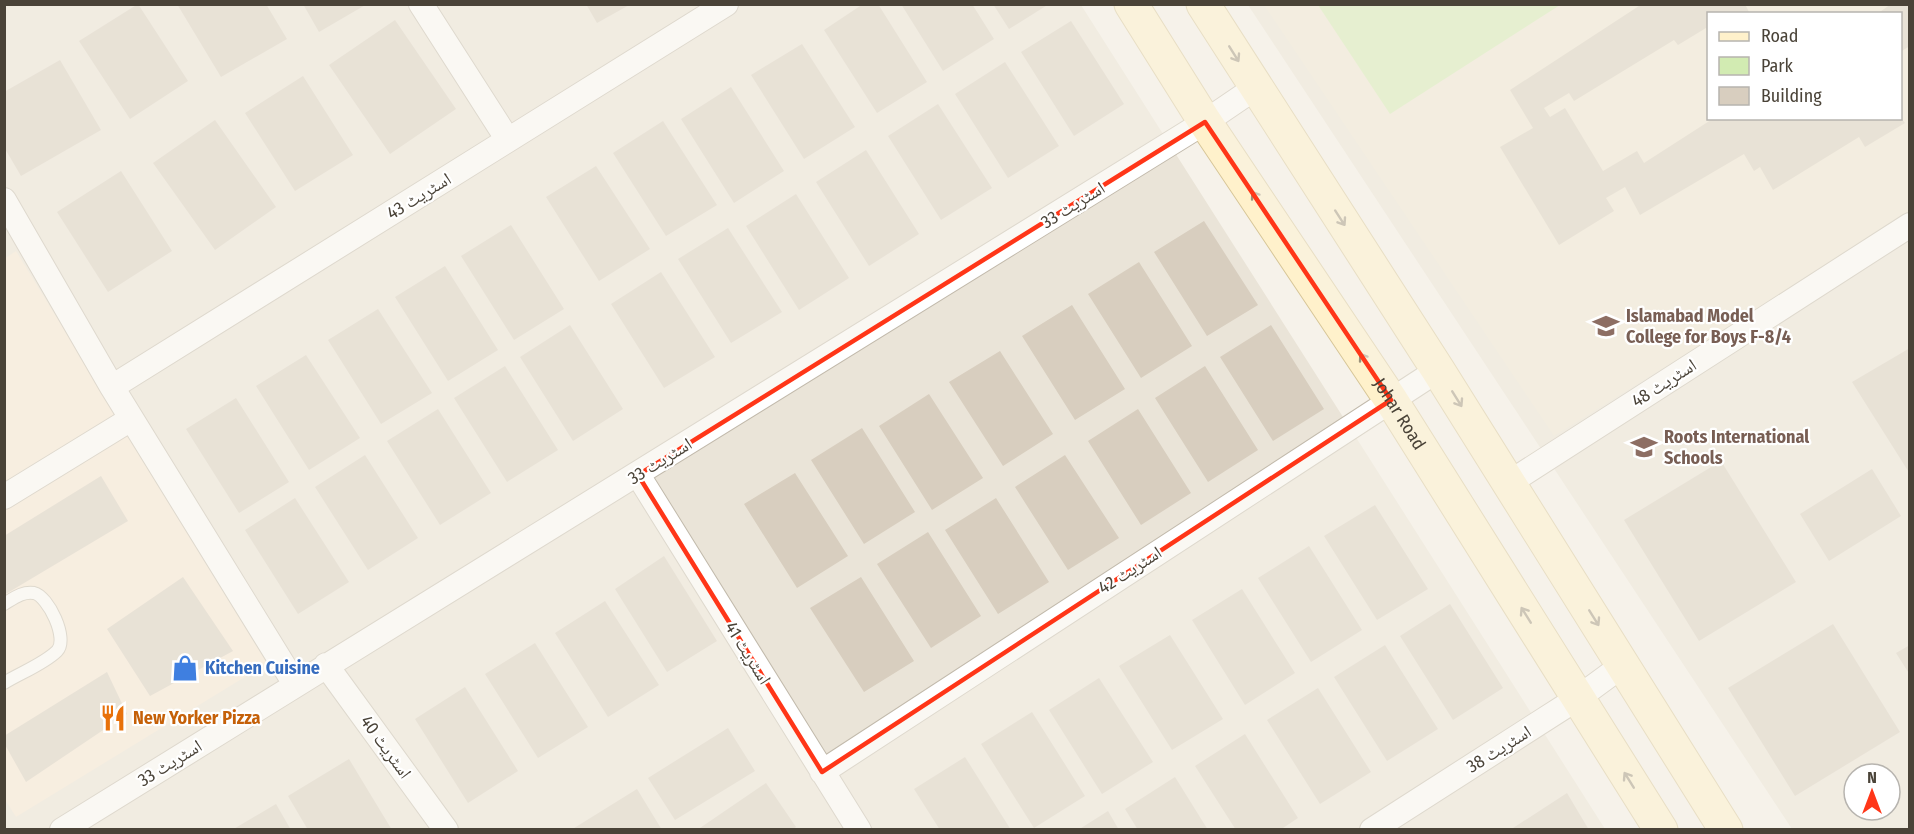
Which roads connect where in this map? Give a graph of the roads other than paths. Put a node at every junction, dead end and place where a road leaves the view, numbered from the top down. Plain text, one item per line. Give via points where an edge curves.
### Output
1 (421, 4) edge
2 (726, 4) edge
3 (1131, 4) edge
4 (1203, 4) edge
5 (1255, 88) junction
6 (1205, 122) junction
7 (508, 141) junction
8 (4, 200) edge
9 (1910, 225) edge
10 (11, 227) edge
11 (1438, 370) junction
12 (112, 387) junction
13 (1391, 400) junction
14 (131, 419) junction
15 (638, 475) junction
16 (1509, 483) junction
17 (4, 497) edge
18 (4, 604) edge
19 (326, 665) junction
20 (1623, 665) junction
21 (4, 682) edge
22 (295, 684) junction
23 (1578, 698) junction
24 (822, 772) junction
25 (62, 830) edge
26 (446, 830) edge
27 (859, 830) edge
28 (1372, 830) edge
29 (1661, 830) edge
30 (1726, 830) edge

1 - 7 street
2 - 7 street, اسٹریٹ 43
3 - 6 street, Johar Road
4 -> 5 street
5 - 6 street, اسٹریٹ 33
5 -> 11 street
13 -> 6 street, Johar Road
6 - 15 street, اسٹریٹ 33
7 - 12 street, اسٹریٹ 43
8 - 10 street
9 - 16 street, اسٹریٹ 48
10 - 12 street
11 - 13 street, اسٹریٹ 42
11 -> 16 street
12 - 14 street
23 -> 13 street, Johar Road
13 - 24 street, اسٹریٹ 42
14 - 17 street
14 - 22 street
15 - 19 street, اسٹریٹ 33
15 - 24 street, اسٹریٹ 41
16 -> 20 street
18 - 21 lane via 21,594 41,596 61,631 62,642 57,651
19 - 22 street, اسٹریٹ 33
19 - 26 street, اسٹریٹ 40
20 - 23 street, اسٹریٹ 38
20 - 30 street
22 - 25 street, اسٹریٹ 33
23 - 28 street, اسٹریٹ 38
29 -> 23 street, Johar Road
24 - 27 street, اسٹریٹ 41

